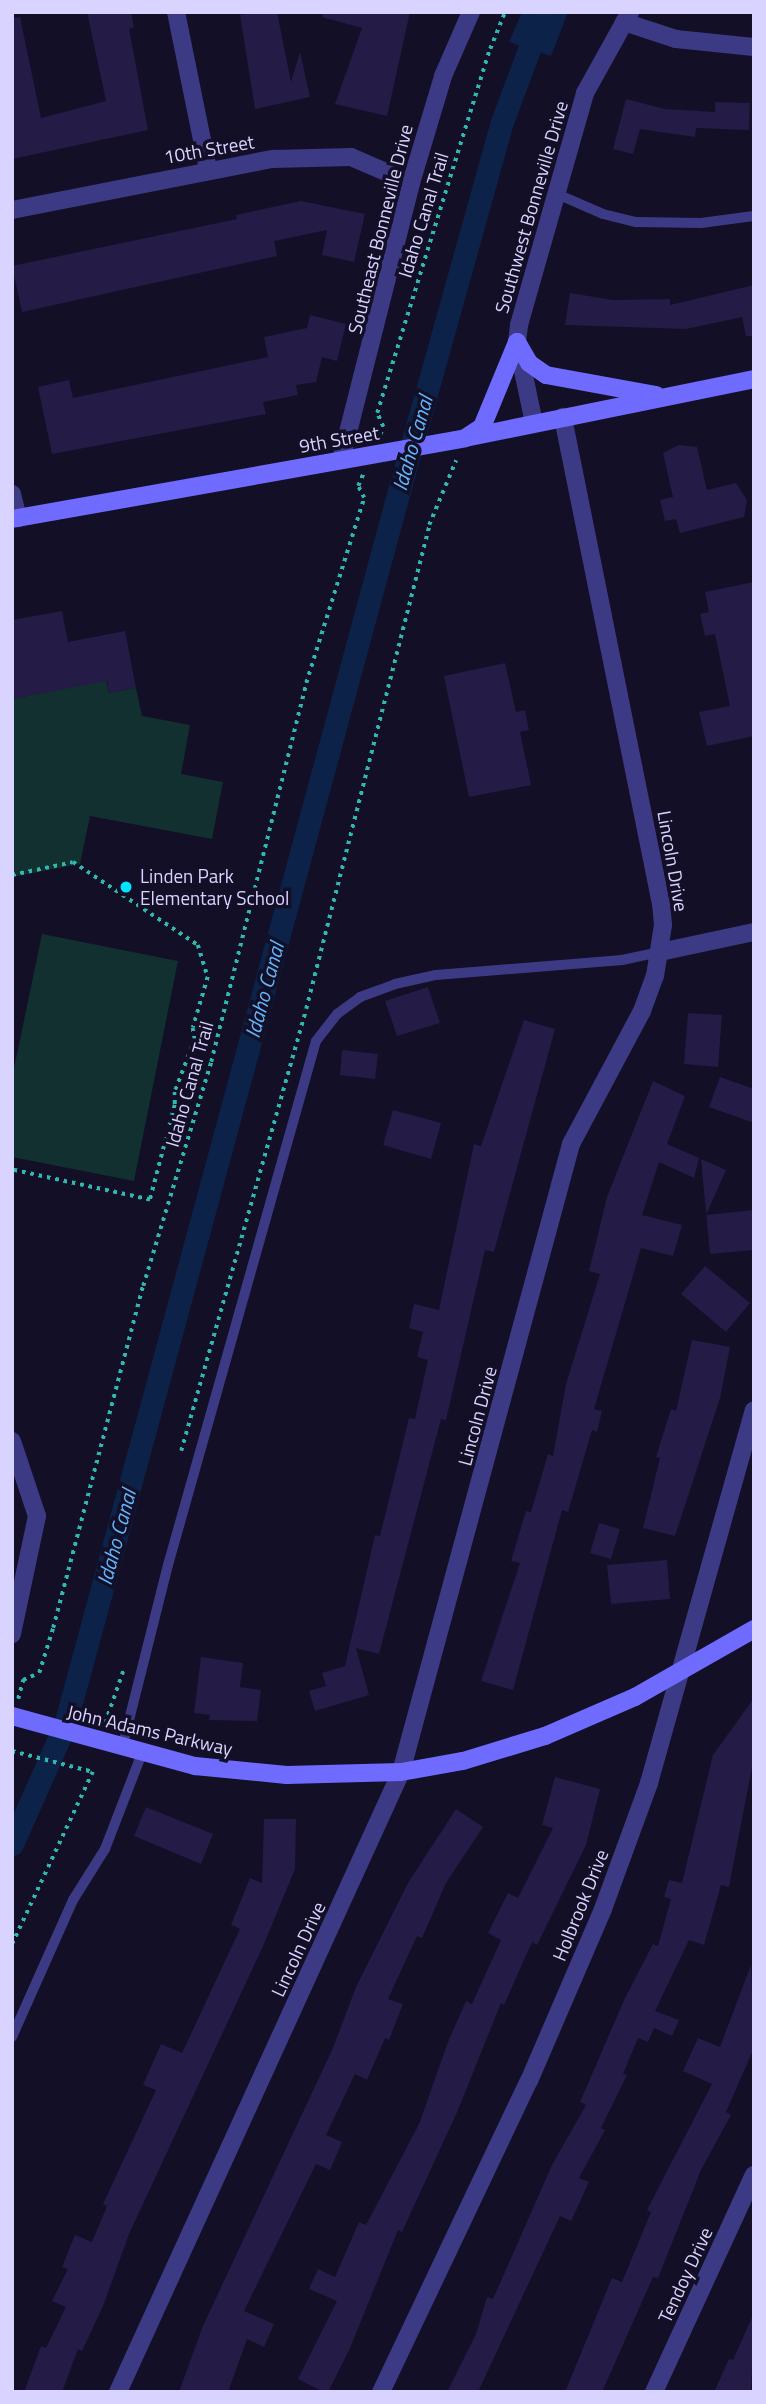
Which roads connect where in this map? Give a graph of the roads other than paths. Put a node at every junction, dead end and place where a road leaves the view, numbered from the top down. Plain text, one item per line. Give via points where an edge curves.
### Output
1 (176, 12) edge
2 (471, 12) edge
3 (627, 17) edge
4 (754, 47) edge
5 (208, 169) junction
6 (411, 183) junction
7 (557, 194) junction
8 (12, 210) edge
9 (754, 216) edge
10 (517, 341) junction
11 (754, 379) edge
12 (667, 396) junction
13 (563, 417) junction
14 (534, 423) junction
15 (465, 438) junction
16 (341, 460) junction
17 (12, 494) edge
18 (15, 518) edge
19 (754, 932) edge
20 (660, 952) junction
21 (754, 1410) edge
22 (12, 1441) edge
23 (754, 1629) edge
24 (12, 1634) edge
25 (683, 1668) junction
26 (12, 1716) edge
27 (122, 1748) junction
28 (142, 1754) junction
29 (401, 1772) junction
30 (12, 2037) edge
31 (754, 2175) edge
32 (118, 2392) edge
33 (380, 2392) edge
34 (654, 2392) edge

1 - 5 street
2 - 6 street, Southeast Bonneville Drive via 443,76
3 - 4 street via 676,39
3 - 7 street, Southwest Bonneville Drive via 585,93
5 - 6 street, 10th Street via 273,159 351,158
5 - 8 street, 10th Street
6 - 16 street, Southeast Bonneville Drive
7 - 9 lane via 636,222 701,223
7 - 10 street, Southwest Bonneville Drive
10 - 12 street via 529,363 546,374
10 - 14 street, Southwest Bonneville Drive
10 - 15 street via 482,427
11 - 12 street, 9th Street
12 - 13 street, 9th Street
13 - 14 street, 9th Street
13 - 20 street, Lincoln Drive via 661,904
14 - 15 street, 9th Street
15 - 16 street, 9th Street
16 - 18 street, 9th Street
17 - 18 street
19 - 20 street
20 - 27 lane via 622,960 436,975 395,984 360,997 337,1014 316,1041 168,1565
20 - 29 street, Lincoln Drive via 642,1011 571,1144
21 - 25 street, Holbrook Drive
22 - 24 street via 37,1516
23 - 25 street, John Adams Parkway
25 - 29 street, John Adams Parkway via 635,1697 545,1736 463,1761
25 - 33 street, Holbrook Drive via 649,1783 603,1909 529,2081
26 - 27 street, John Adams Parkway
27 - 28 street, John Adams Parkway
28 - 29 street, John Adams Parkway via 261,1774
28 - 30 lane via 105,1849 73,1899
29 - 32 street, Lincoln Drive
31 - 34 street, Tendoy Drive

